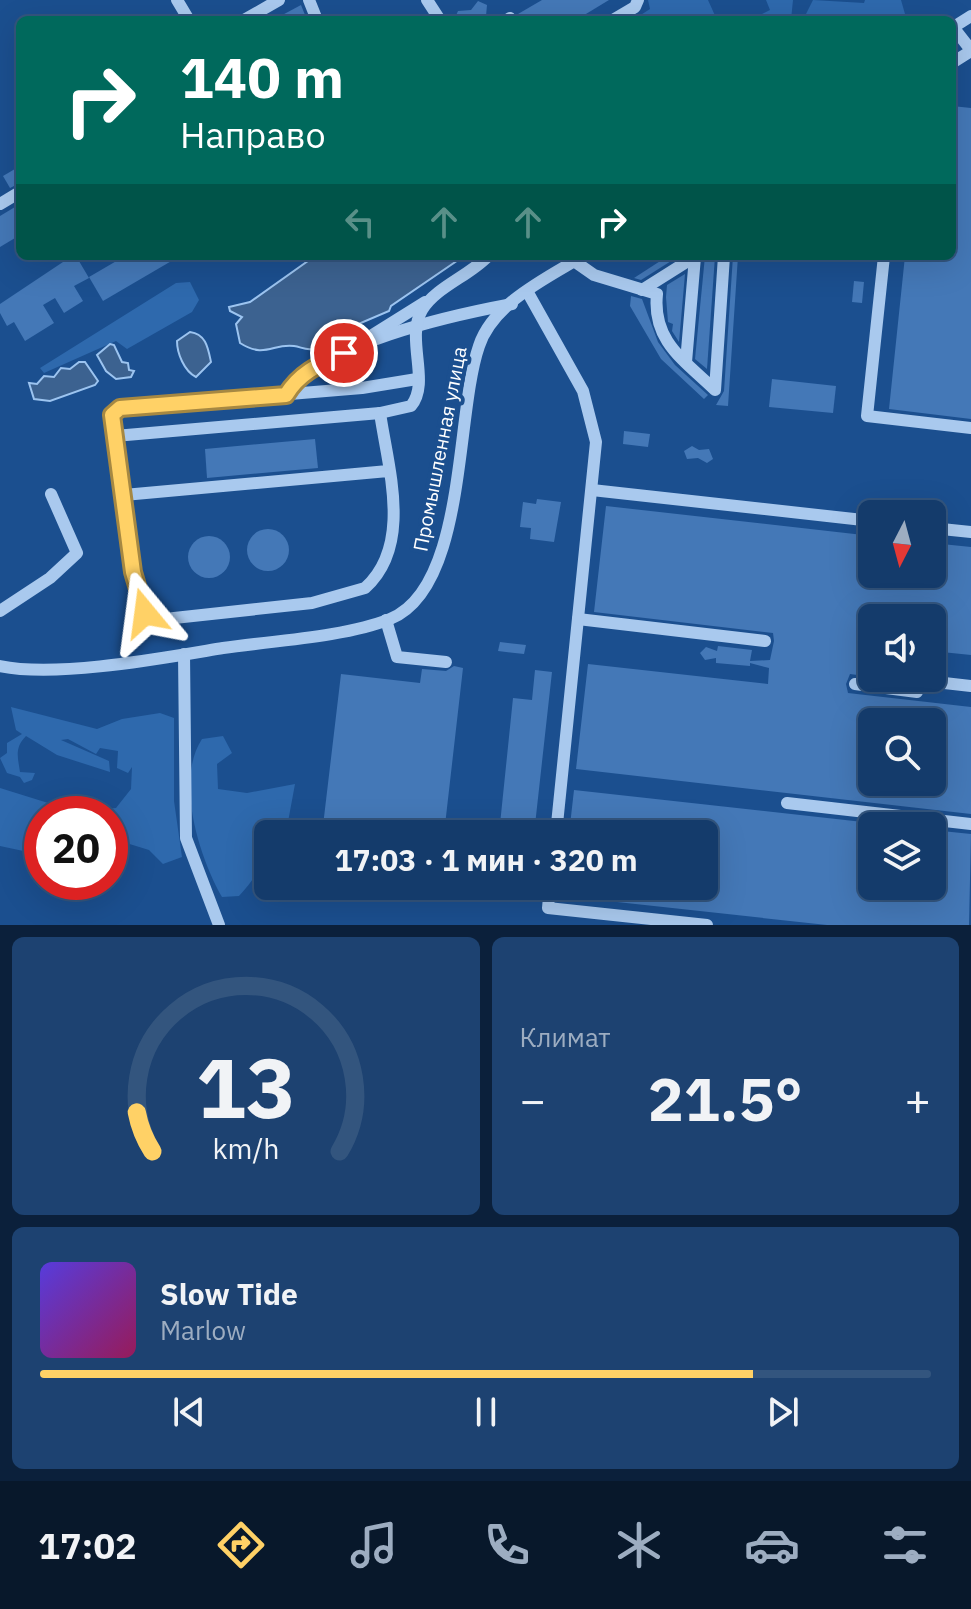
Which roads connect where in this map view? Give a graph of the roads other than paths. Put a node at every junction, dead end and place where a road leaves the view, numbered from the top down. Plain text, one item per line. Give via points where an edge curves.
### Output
1 (279, 0) edge
2 (638, 0) edge
3 (251, 16) edge
4 (620, 16) edge
5 (956, 32) edge
6 (971, 50) edge
7 (483, 260) edge
8 (576, 260) edge
9 (579, 260) edge
10 (690, 260) edge
11 (696, 260) edge
12 (724, 260) edge
13 (884, 260) edge
14 (658, 280) junction
15 (642, 290) junction
16 (527, 291) junction
17 (657, 294) junction
18 (431, 298) junction
19 (513, 304) junction
20 (416, 327) junction
21 (344, 353) junction
22 (686, 362) junction
23 (417, 379) junction
24 (286, 395) junction
25 (380, 413) junction
26 (971, 428) edge
27 (115, 436) junction
28 (388, 471) junction
29 (592, 490) junction
30 (51, 494) dead end
31 (124, 495) junction
32 (858, 519) edge
33 (946, 529) edge
34 (971, 532) edge
35 (1, 606) edge
36 (578, 619) junction
37 (386, 620) junction
38 (765, 641) dead end
39 (184, 654) junction
40 (446, 662) dead end
41 (0, 666) edge
42 (855, 684) dead end
43 (971, 686) edge
44 (787, 803) dead end
45 (557, 820) edge
46 (971, 824) edge
47 (549, 900) edge
48 (219, 925) edge
49 (707, 925) edge

1 - 3 street
2 - 4 street
5 - 6 street
7 - 18 street
8 - 16 street, Промышленная улица
9 - 15 street via 594,275
10 - 14 street
11 - 22 street
12 - 22 street via 715,390
13 - 26 street via 867,416
14 - 15 street
14 - 17 street
15 - 17 street
16 - 19 street, Промышленная улица
16 - 29 street via 592,415
17 - 22 street via 654,317 669,346
18 - 20 street
18 - 21 street
19 - 20 street
19 - 37 street, Промышленная улица via 479,345 441,557 422,596
20 - 21 street
20 - 23 street
21 - 24 street via 311,368
23 - 24 street
23 - 25 street via 418,393 411,406
24 - 27 street via 120,408 112,415
25 - 27 street
25 - 28 street
27 - 31 street
28 - 31 street
28 - 31 street via 393,537 365,588 312,603 165,619 154,619 140,604
29 - 32 street
29 - 36 street
30 - 35 street via 77,553 50,578
33 - 34 street
36 - 38 street
36 - 45 street
37 - 39 street, Промышленная улица
37 - 40 street via 397,657
39 - 41 street, Промышленная улица via 36,671
39 - 48 street via 186,838
42 - 43 street via 917,692 918,680
44 - 46 street
47 - 49 street via 548,908

